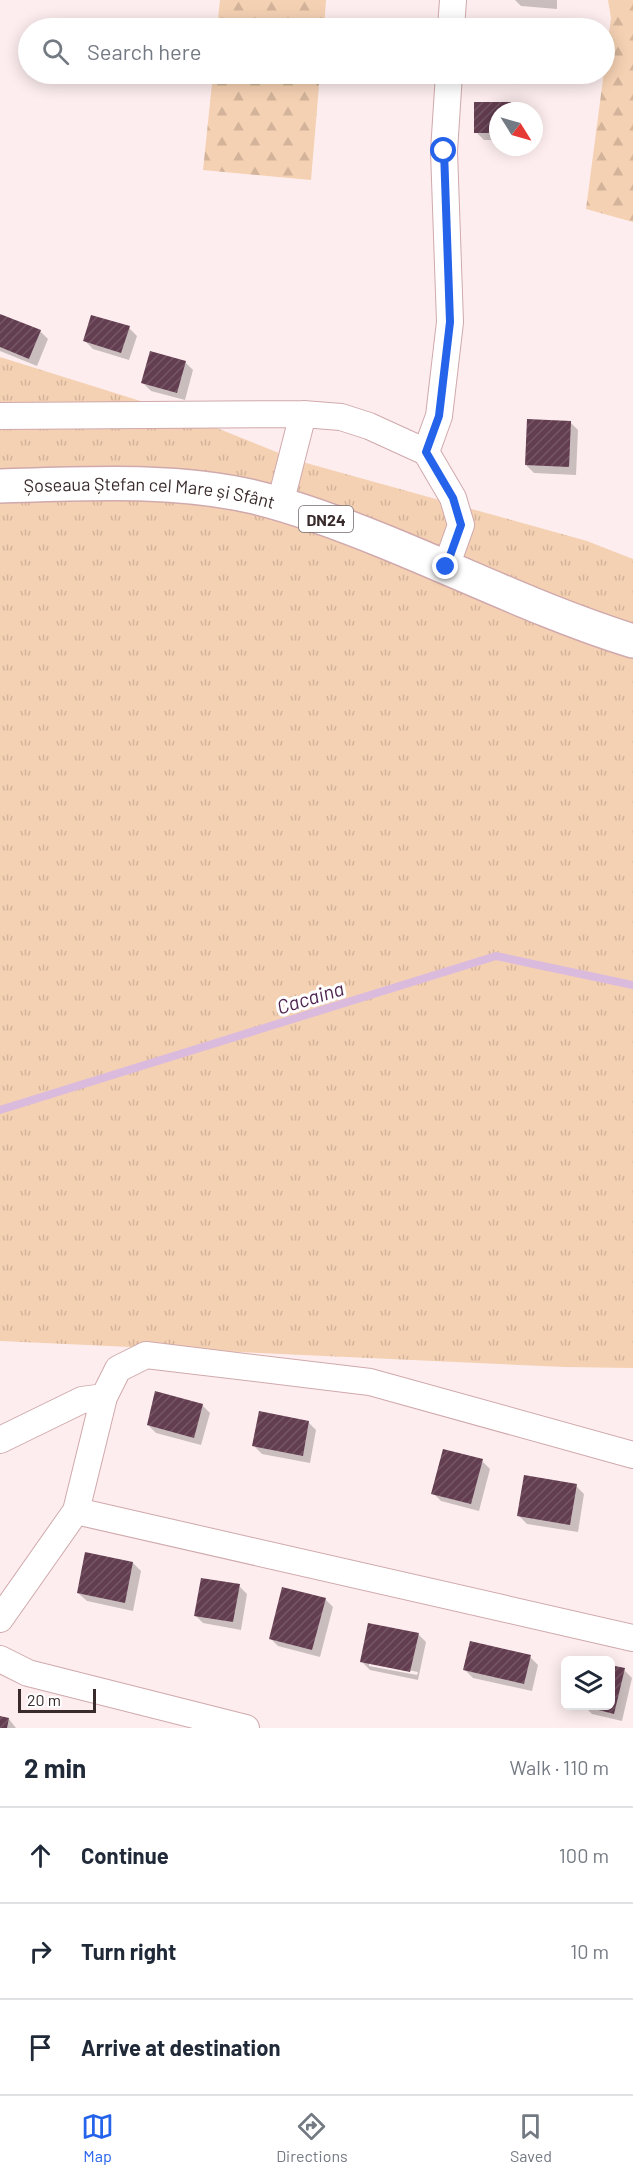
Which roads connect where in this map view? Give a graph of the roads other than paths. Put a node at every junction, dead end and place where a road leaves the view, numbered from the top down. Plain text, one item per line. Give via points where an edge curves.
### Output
1 (453, 0) edge
2 (452, 18) edge
3 (448, 84) edge
4 (303, 414) junction
5 (0, 416) edge
6 (426, 452) junction
7 (0, 486) edge
8 (280, 504) junction
9 (446, 567) junction
10 (633, 641) edge
11 (104, 1397) junction
12 (0, 1440) edge
13 (633, 1455) edge
14 (76, 1511) junction
15 (0, 1619) edge
16 (633, 1638) edge
17 (0, 1659) edge
18 (246, 1728) edge

1 - 2 street
3 - 6 street via 444,151 450,322 439,416
4 - 5 street
4 - 6 street via 341,417
4 - 8 street
6 - 9 street via 453,498 461,525
7 - 8 highway, Șoseaua Ștefan cel Mare și Sfânt / DN24 via 177,486
8 - 9 highway, Șoseaua Ștefan cel Mare și Sfânt / DN24 via 334,521
9 - 10 highway, Șoseaua Ștefan cel Mare și Sfânt / DN24
11 - 12 street via 82,1400
11 - 13 street via 118,1369 146,1355 370,1382
11 - 14 street
14 - 15 street
14 - 16 street
17 - 18 street via 28,1672

